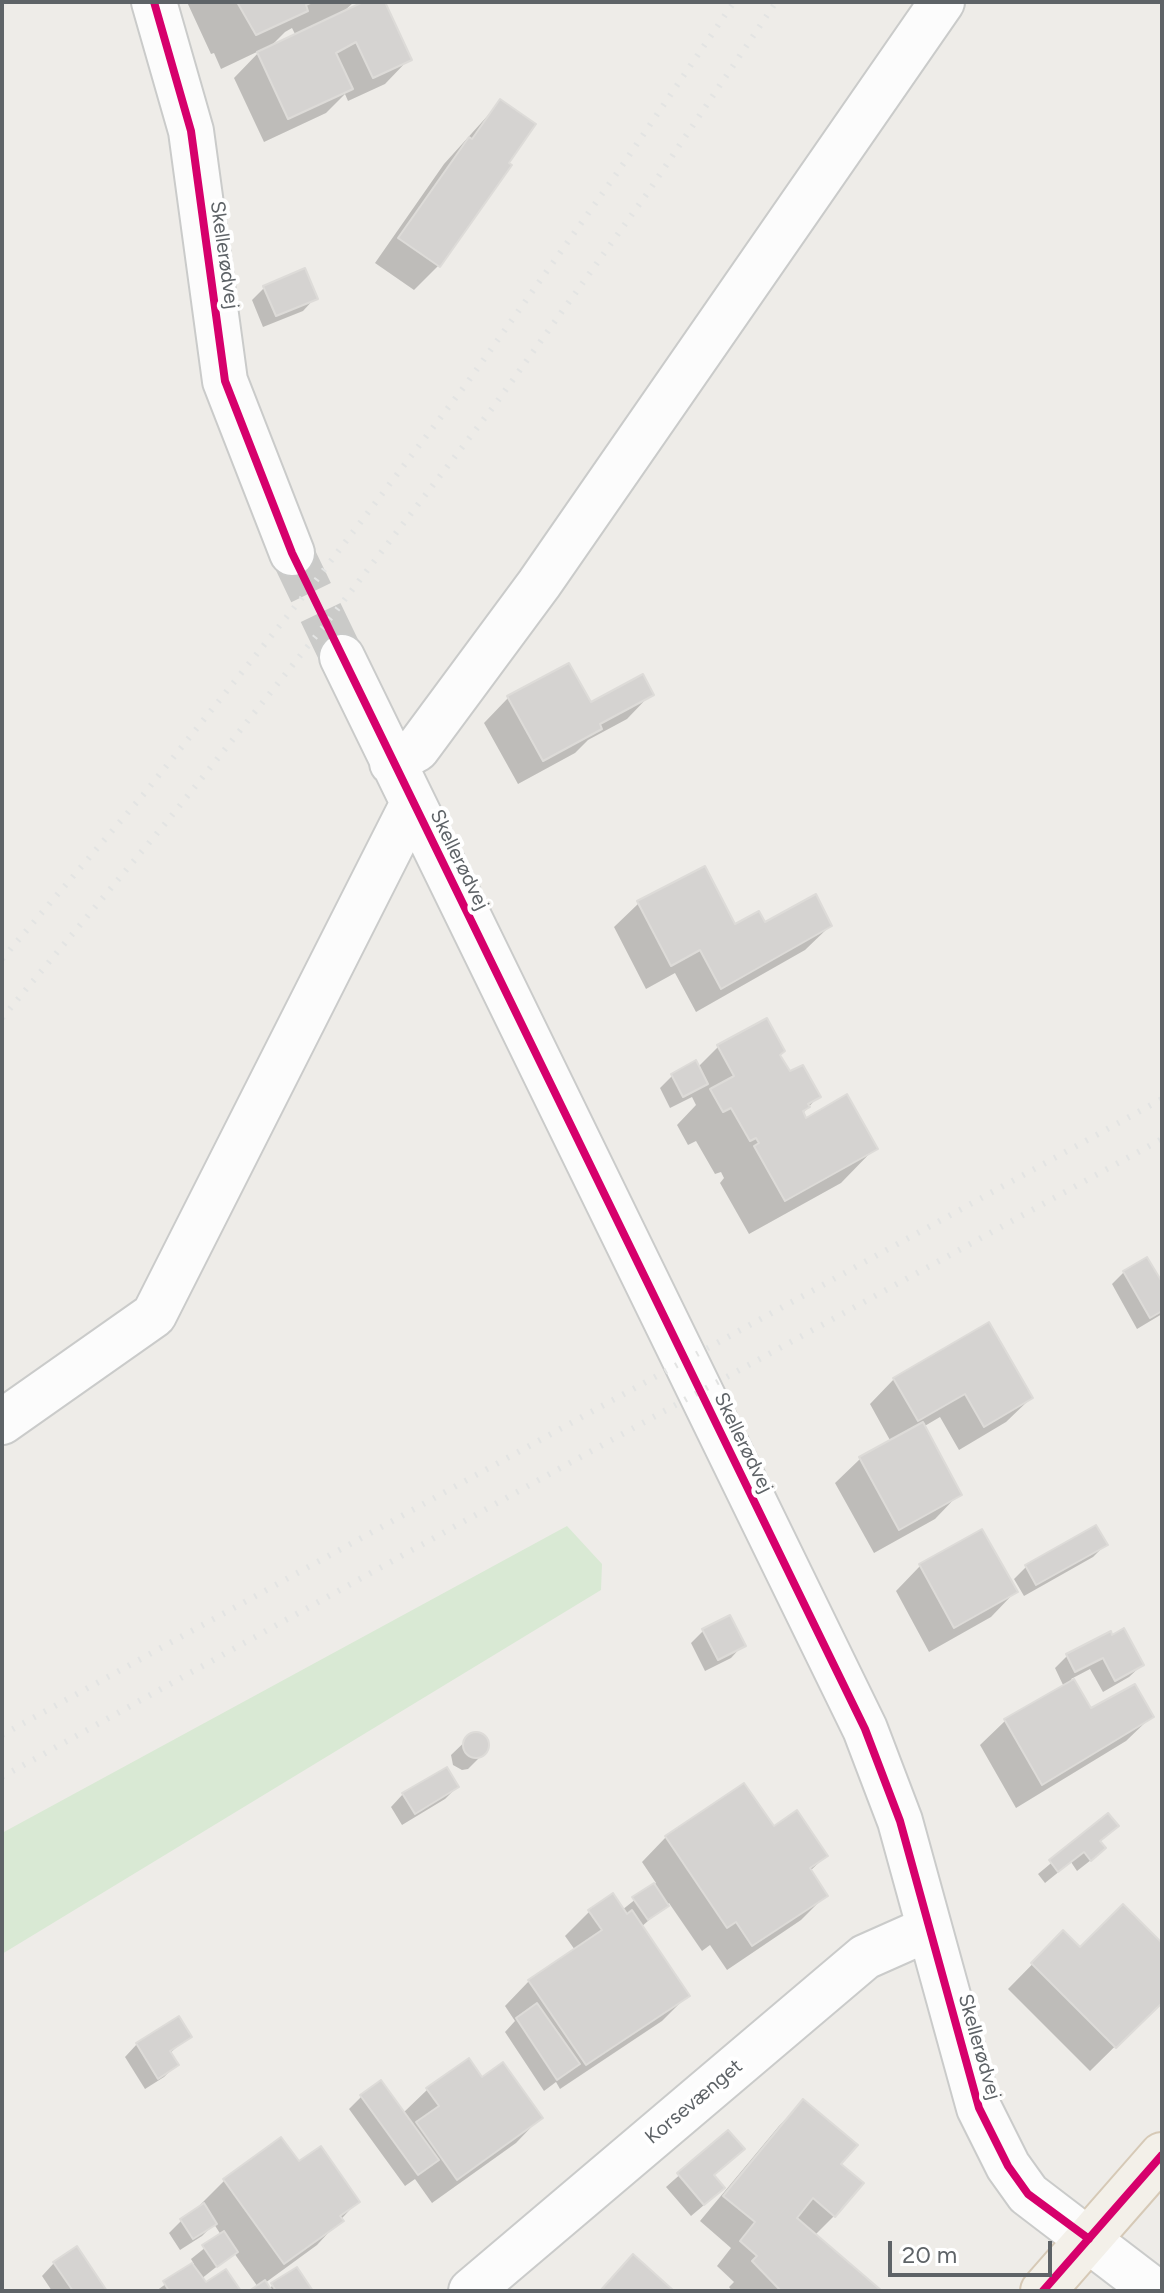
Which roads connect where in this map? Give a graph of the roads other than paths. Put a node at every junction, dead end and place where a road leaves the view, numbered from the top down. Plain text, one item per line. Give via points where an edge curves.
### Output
1 (154, 2) edge
2 (942, 2) edge
3 (292, 553) tunnel mouth
4 (342, 657) tunnel mouth
5 (392, 763) junction
6 (413, 803) junction
7 (2, 1422) edge
8 (928, 1929) junction
9 (1162, 2155) edge
10 (1089, 2239) junction
11 (471, 2291) edge
12 (1043, 2291) edge
13 (1155, 2291) edge

1 - 3 street, Skellerødvej via 191,131 225,381
2 - 5 street via 539,584 417,749
4 - 5 street, Skellerødvej
5 - 6 street, Skellerødvej
6 - 7 street via 154,1315
6 - 8 street, Skellerødvej via 865,1729 900,1821
8 - 10 street, Skellerødvej via 979,2108 1008,2166 1028,2194
8 - 11 street, Korsevænget via 865,1957
9 - 10 main road
10 - 12 main road
10 - 13 street, Skellerødvej

